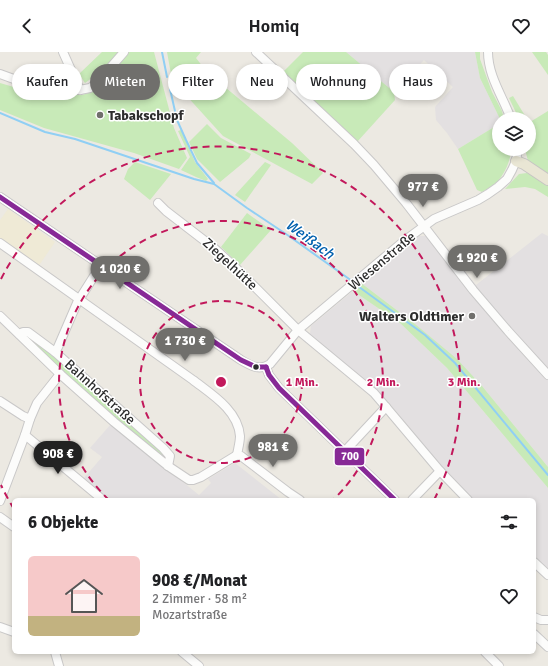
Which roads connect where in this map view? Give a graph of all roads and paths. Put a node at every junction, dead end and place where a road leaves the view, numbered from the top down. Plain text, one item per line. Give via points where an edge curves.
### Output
1 (63, 52) edge
2 (124, 52) edge
3 (256, 52) edge
4 (488, 52) edge
5 (68, 64) edge
6 (0, 74) edge
7 (12, 78) edge
8 (82, 90) edge
9 (508, 112) edge
10 (517, 156) edge
11 (516, 161) junction
12 (548, 180) edge
13 (0, 197) edge
14 (158, 203) dead end
15 (424, 226) junction
16 (0, 243) edge
17 (101, 265) junction
18 (79, 299) junction
19 (0, 316) edge
20 (298, 330) junction
21 (18, 334) junction
22 (55, 352) junction
23 (266, 367) junction
24 (60, 374) junction
25 (548, 375) edge
26 (0, 401) edge
27 (386, 407) junction
28 (30, 419) junction
29 (25, 435) junction
30 (345, 451) junction
31 (237, 455) junction
32 (168, 466) junction
33 (440, 471) junction
34 (0, 478) edge
35 (7, 484) junction
36 (101, 498) edge
37 (297, 498) edge
38 (394, 498) edge
39 (414, 498) edge
40 (466, 498) edge
41 (0, 502) edge
42 (0, 517) edge
43 (12, 526) edge
44 (536, 564) edge
45 (548, 575) edge
46 (536, 619) edge
47 (548, 620) edge
48 (0, 627) edge
49 (12, 631) edge
50 (536, 636) edge
51 (548, 647) edge
52 (56, 654) edge
53 (184, 654) edge
54 (487, 654) edge
55 (59, 666) edge
56 (199, 666) edge
57 (499, 666) edge

1 - 5 street
2 - 8 street via 97,83
3 - 15 street via 354,144
4 - 9 street via 488,63
6 - 7 street
10 - 11 street, Wiesenstraße
11 - 12 main road
11 - 15 street, Wiesenstraße via 507,179 488,194
13 - 17 street
14 - 20 street, Ziegelhütte via 214,248
15 - 20 street, Wiesenstraße
15 - 25 street via 473,290
16 - 18 street
17 - 18 street
17 - 23 street via 241,360 259,368
18 - 22 street
18 - 31 street via 220,401 232,415 240,435
19 - 21 street, Bahnhofstraße
20 - 23 street, Wiesenstraße via 275,360
20 - 27 street, Ziegelhütte via 374,393
21 - 22 street, Bahnhofstraße via 28,332
21 - 24 street, Bahnhofstraße
22 - 32 street, Bahnhofstraße via 163,448 170,456
23 - 30 street via 279,388
24 - 28 street via 37,403
24 - 32 street, Bahnhofstraße
26 - 28 street
27 - 30 street
27 - 33 street, Ziegelhütte
28 - 29 street
29 - 35 street
29 - 36 street
30 - 38 street
31 - 32 street, Bahnhofstraße via 193,480
31 - 37 street
33 - 39 street
33 - 40 street, Ziegelhütte
34 - 35 street
35 - 41 street
42 - 43 street
44 - 45 street
46 - 47 street
48 - 49 street
50 - 51 street
52 - 55 street
53 - 56 street
54 - 57 street

